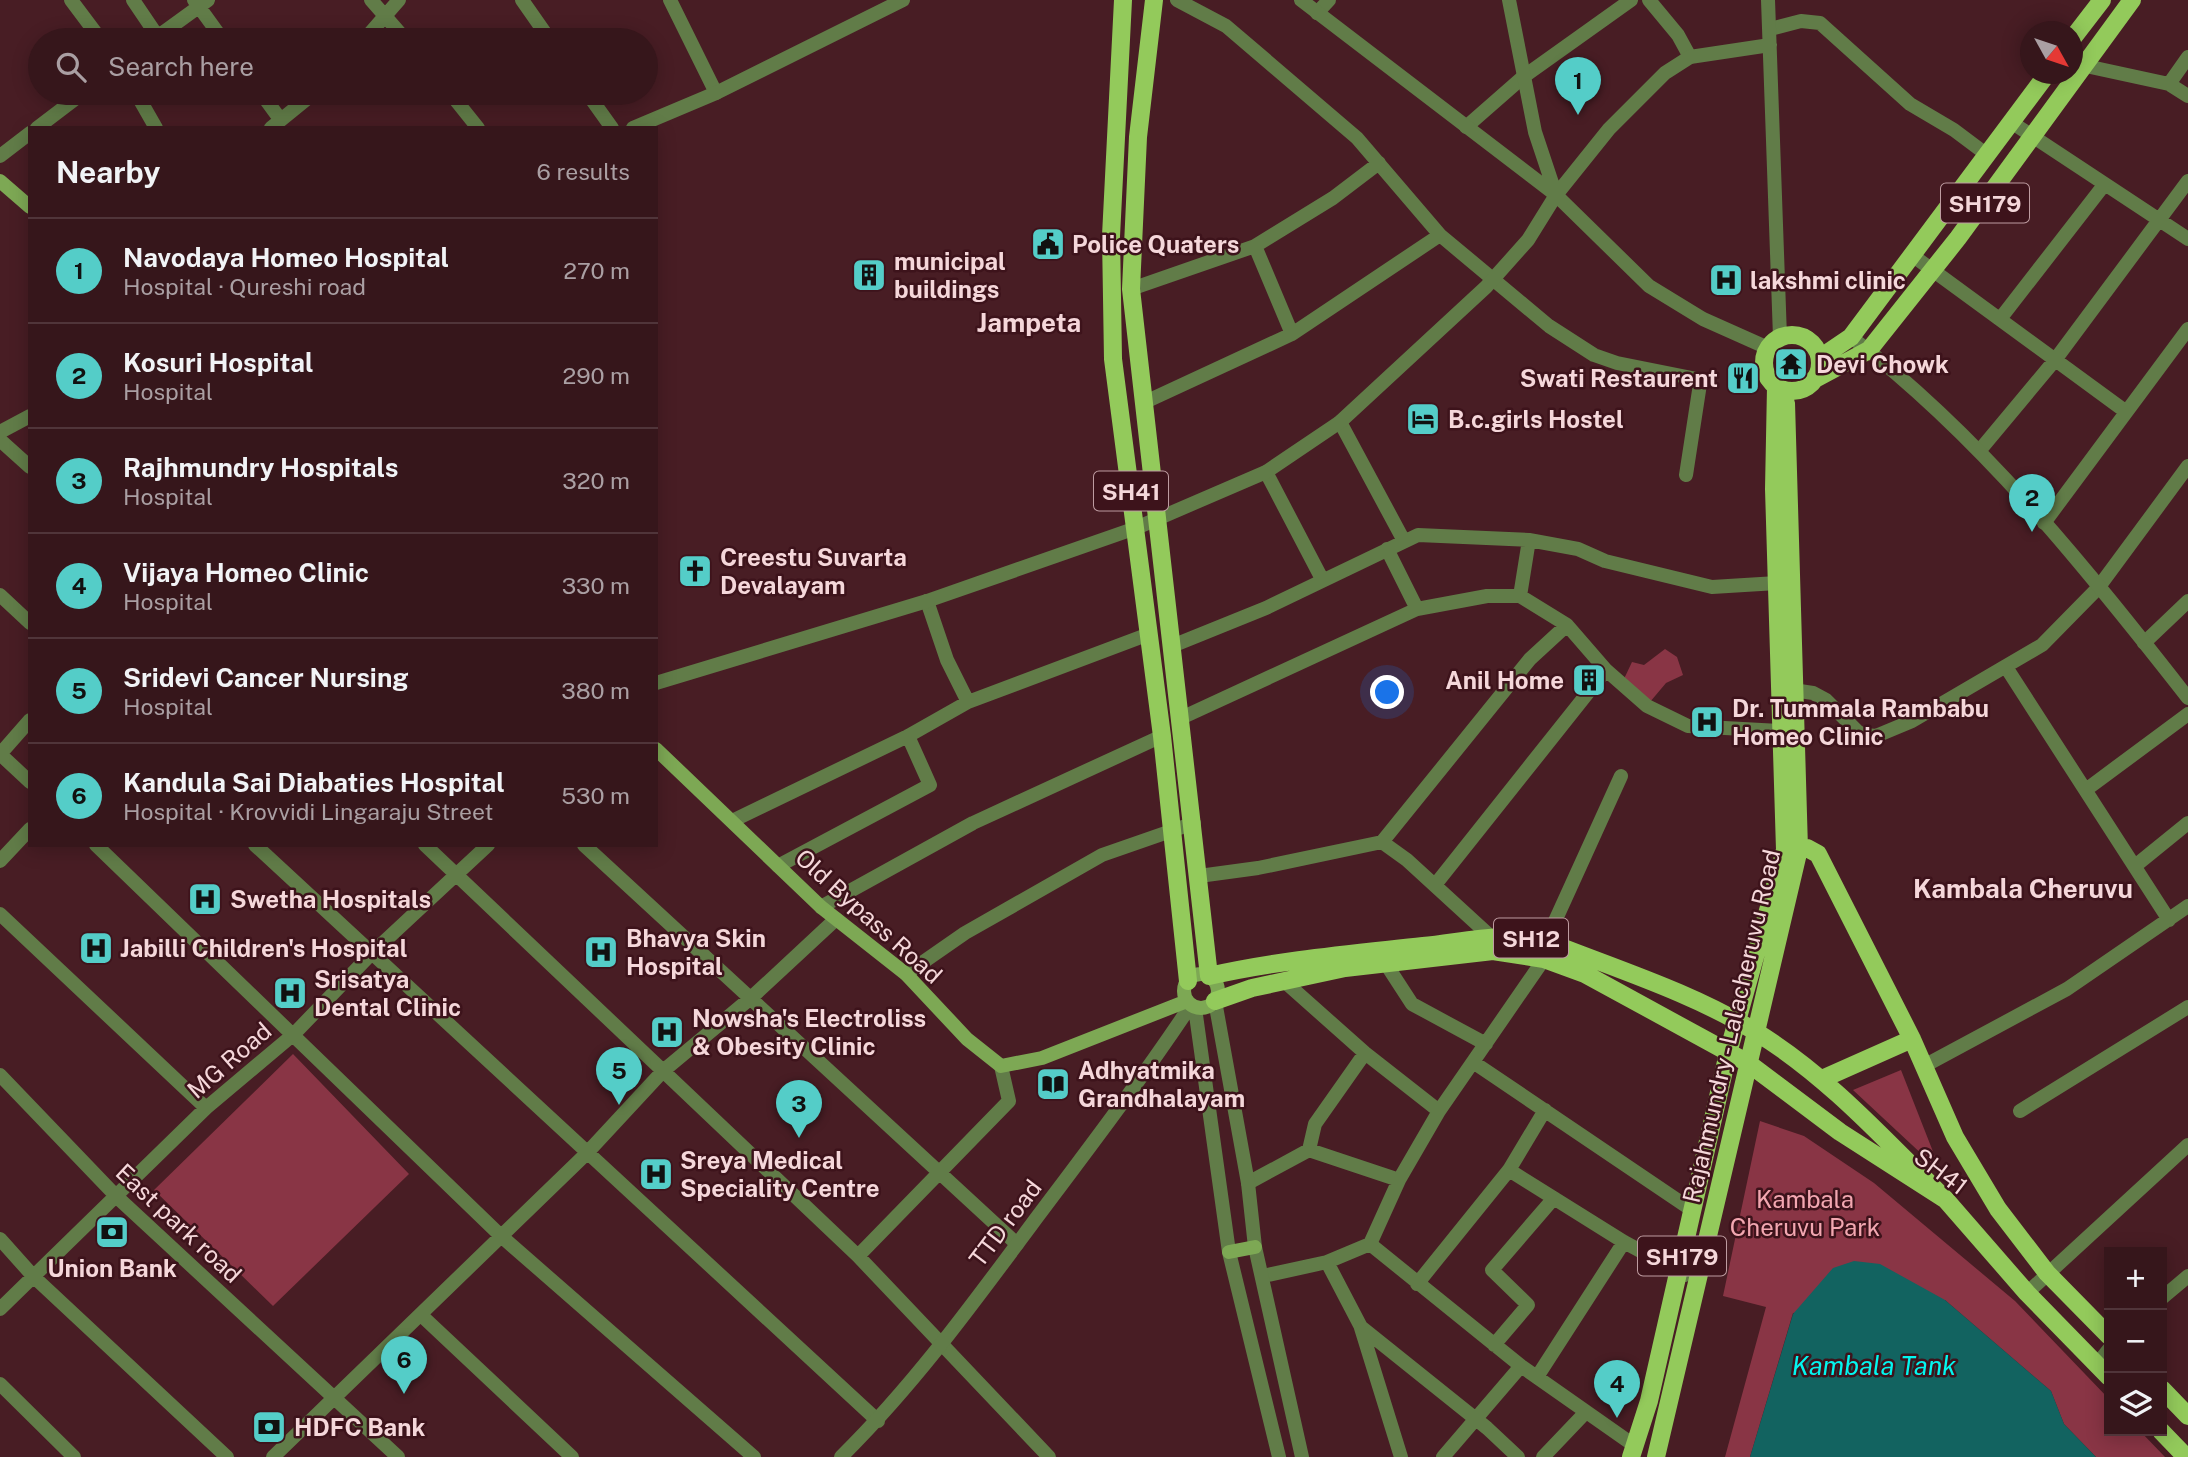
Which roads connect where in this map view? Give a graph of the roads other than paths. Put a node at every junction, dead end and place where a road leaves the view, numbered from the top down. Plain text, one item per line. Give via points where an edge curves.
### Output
1 (71, 0) edge
2 (133, 0) edge
3 (371, 0) edge
4 (399, 0) edge
5 (522, 0) edge
6 (670, 0) edge
7 (903, 0) edge
8 (1123, 0) edge
9 (1153, 0) edge
10 (1177, 0) edge
11 (1301, 0) edge
12 (1329, 0) edge
13 (1510, 0) edge
14 (1631, 0) edge
15 (1649, 0) edge
16 (1768, 0) edge
17 (2102, 0) edge
18 (2132, 0) edge
19 (200, 2) edge
20 (1317, 13) junction
21 (385, 15) junction
22 (2083, 26) edge
23 (92, 28) edge
24 (150, 28) edge
25 (168, 28) edge
26 (216, 28) edge
27 (374, 28) edge
28 (396, 28) edge
29 (542, 28) edge
30 (1770, 29) junction
31 (1770, 45) junction
32 (1690, 57) junction
33 (2188, 57) edge
34 (2083, 58) edge
35 (2083, 65) edge
36 (1523, 78) junction
37 (2040, 84) edge
38 (2065, 84) edge
39 (2169, 84) junction
40 (716, 93) junction
41 (2188, 96) edge
42 (67, 105) edge
43 (142, 105) edge
44 (267, 105) edge
45 (299, 105) edge
46 (460, 105) edge
47 (596, 105) edge
48 (2011, 122) junction
49 (276, 123) edge
50 (40, 126) edge
51 (155, 126) edge
52 (476, 126) edge
53 (611, 126) edge
54 (638, 126) edge
55 (1466, 127) junction
56 (28, 135) edge
57 (2032, 137) junction
58 (1986, 154) junction
59 (0, 156) edge
60 (1379, 163) junction
61 (0, 181) edge
62 (2188, 181) edge
63 (2104, 185) junction
64 (1556, 195) junction
65 (28, 205) edge
66 (2158, 220) junction
67 (1440, 235) junction
68 (2188, 239) edge
69 (1255, 246) junction
70 (1912, 255) junction
71 (1933, 270) junction
72 (1493, 279) junction
73 (1132, 289) junction
74 (2000, 319) junction
75 (2188, 329) edge
76 (1292, 334) junction
77 (1851, 337) junction
78 (1774, 342) junction
79 (1868, 350) junction
80 (1820, 358) junction
81 (2055, 360) junction
82 (1813, 380) junction
83 (1781, 389) junction
84 (1117, 392) junction
85 (1143, 397) junction
86 (2125, 411) junction
87 (28, 417) edge
88 (1340, 422) junction
89 (0, 432) edge
90 (0, 440) edge
91 (1980, 450) junction
92 (28, 465) edge
93 (2188, 466) edge
94 (1266, 472) junction
95 (1686, 475) dead end
96 (1158, 519) junction
97 (2044, 523) junction
98 (1136, 528) junction
99 (1529, 540) junction
100 (1404, 541) junction
101 (1387, 549) junction
102 (1322, 579) junction
103 (1777, 583) junction
104 (2098, 588) junction
105 (0, 594) edge
106 (1521, 596) junction
107 (927, 601) junction
108 (2188, 601) edge
109 (1417, 609) junction
110 (28, 620) edge
111 (1567, 625) junction
112 (1149, 634) junction
113 (2144, 643) junction
114 (1172, 646) junction
115 (2006, 667) junction
116 (1606, 670) junction
117 (658, 681) edge
118 (1793, 690) junction
119 (2188, 698) edge
120 (968, 702) junction
121 (2188, 714) edge
122 (1181, 718) junction
123 (28, 723) edge
124 (1782, 731) junction
125 (908, 736) junction
126 (1162, 736) junction
127 (658, 751) edge
128 (1, 759) edge
129 (1621, 776) dead end
130 (28, 780) edge
131 (2087, 789) junction
132 (732, 821) junction
133 (1194, 823) junction
134 (2188, 823) edge
135 (28, 831) edge
136 (1173, 831) junction
137 (1382, 842) junction
138 (98, 847) edge
139 (257, 847) edge
140 (427, 847) edge
141 (486, 847) edge
142 (586, 847) edge
143 (1800, 849) junction
144 (0, 861) edge
145 (778, 866) junction
146 (2135, 866) junction
147 (456, 876) junction
148 (1199, 876) junction
149 (1435, 885) junction
150 (2188, 906) edge
151 (821, 907) junction
152 (0, 914) edge
153 (836, 919) junction
154 (2169, 920) junction
155 (1490, 936) junction
156 (1545, 950) junction
157 (372, 953) junction
158 (1386, 964) junction
159 (906, 974) junction
160 (1209, 976) junction
161 (1188, 981) junction
162 (1284, 981) junction
163 (752, 997) junction
164 (1215, 1001) junction
165 (1191, 1004) junction
166 (2188, 1007) edge
167 (1736, 1021) junction
168 (1756, 1032) junction
169 (294, 1034) junction
170 (1912, 1039) junction
171 (1486, 1044) junction
172 (1365, 1053) junction
173 (1728, 1053) junction
174 (1473, 1062) junction
175 (1748, 1063) junction
176 (1001, 1066) junction
177 (1924, 1066) junction
178 (663, 1071) junction
179 (0, 1075) edge
180 (1822, 1079) junction
181 (206, 1108) junction
182 (1545, 1110) junction
183 (1439, 1111) junction
184 (2021, 1111) dead end
185 (2188, 1145) edge
186 (1309, 1150) junction
187 (586, 1154) junction
188 (1509, 1170) junction
189 (940, 1175) junction
190 (1399, 1180) junction
191 (1248, 1183) junction
192 (117, 1198) junction
193 (1554, 1198) junction
194 (1947, 1200) junction
195 (1692, 1210) junction
196 (501, 1236) junction
197 (0, 1239) edge
198 (1624, 1242) junction
199 (1017, 1244) junction
200 (1370, 1244) junction
201 (1255, 1247) junction
202 (1229, 1252) junction
203 (858, 1256) junction
204 (1326, 1262) junction
205 (1679, 1273) junction
206 (2047, 1273) junction
207 (1263, 1276) junction
208 (2188, 1276) edge
209 (34, 1277) junction
210 (1700, 1277) junction
211 (1417, 1284) junction
212 (2026, 1293) junction
213 (2167, 1294) edge
214 (0, 1309) edge
215 (421, 1315) junction
216 (1361, 1327) junction
217 (2104, 1331) edge
218 (943, 1344) junction
219 (1494, 1345) junction
220 (1521, 1366) junction
221 (2103, 1371) edge
222 (1537, 1377) junction
223 (0, 1384) edge
224 (2167, 1393) edge
225 (333, 1397) junction
226 (1649, 1401) junction
227 (1670, 1404) junction
228 (2185, 1407) edge
229 (1585, 1413) junction
230 (1475, 1419) junction
231 (878, 1421) junction
232 (2166, 1436) edge
233 (1633, 1452) edge
234 (74, 1457) edge
235 (227, 1457) edge
236 (273, 1457) edge
237 (398, 1457) edge
238 (572, 1457) edge
239 (754, 1457) edge
240 (841, 1457) edge
241 (1049, 1457) edge
242 (1279, 1457) edge
243 (1302, 1457) edge
244 (1401, 1457) edge
245 (1443, 1457) edge
246 (1518, 1457) edge
247 (1543, 1457) edge
248 (1656, 1457) edge
249 (2186, 1457) edge

1 - 23 street
2 - 24 street
3 - 21 street
4 - 21 street
5 - 29 street
6 - 40 street
7 - 40 street
8 - 84 main road, SH41 via 1111,236
9 - 73 main road, SH41 via 1138,137
10 - 60 street via 1226,26 1357,138
11 - 20 street
12 - 20 street
13 - 36 street
14 - 36 street
15 - 32 street
16 - 30 street
17 - 22 main road
18 - 34 main road, SH179
19 - 25 street
19 - 26 street
20 - 55 street
21 - 27 street
21 - 28 street
30 - 31 street
30 - 58 street via 1801,21 1820,23 1910,104
31 - 32 street
31 - 78 street
32 - 64 street via 1648,88
33 - 39 street
35 - 39 street
36 - 55 street
36 - 64 street
37 - 48 main road, SH179
38 - 57 main road, SH179
39 - 41 street
40 - 54 street
42 - 50 street
43 - 51 street
44 - 49 street
45 - 49 street
46 - 52 street
47 - 53 street
48 - 57 street
48 - 58 main road, SH179
55 - 64 street
56 - 59 street
57 - 63 street
57 - 71 main road, SH179
58 - 70 main road, SH179
60 - 67 street
60 - 69 street
61 - 65 main road
62 - 66 street
63 - 66 street
63 - 74 street
64 - 72 street via 1528,240
64 - 78 street via 1649,286 1703,319
66 - 68 street
66 - 81 street
67 - 72 street
67 - 76 street
69 - 73 street
69 - 76 street
70 - 71 street
70 - 77 main road, SH179
71 - 74 street
71 - 79 main road, SH179
72 - 88 street
72 - 95 street via 1549,327 1594,355 1697,379 1700,384
73 - 85 main road, SH41
74 - 81 street
75 - 86 street
76 - 85 street
77 - 79 street
77 - 80 main road, SH179
78 - 80 main road via 1797,336 1807,340
78 - 83 main road, Rajahmundry - Lalacheruvu Road / SH179 via 1764,369
79 - 82 main road, SH179
79 - 91 street via 1913,385
80 - 82 main road
81 - 86 street
81 - 91 street
82 - 83 main road, SH179 via 1807,386
83 - 103 main road, SH179 via 1774,489
83 - 118 main road, Rajahmundry - Lalacheruvu Road / SH179
84 - 85 main road
84 - 98 main road, SH41
85 - 96 main road, SH41
86 - 97 street
87 - 89 street
88 - 94 street
88 - 100 street
90 - 92 street
91 - 97 street
93 - 104 street
94 - 96 street
94 - 102 street
96 - 98 street
96 - 114 main road, SH41
97 - 104 street
98 - 107 street
98 - 112 main road, SH41
99 - 100 street via 1418,535
99 - 103 street via 1712,587
99 - 106 street
100 - 101 street
101 - 102 street
101 - 109 street
102 - 114 street via 1266,608
103 - 124 main road, SH179
104 - 113 street
104 - 115 street via 2042,645
105 - 110 street
106 - 109 street via 1487,596
106 - 111 street
107 - 117 street
107 - 120 street via 947,660
108 - 113 street
109 - 122 street
111 - 116 street
111 - 137 street via 1530,659
112 - 120 street
112 - 126 main road, SH41
113 - 119 street
114 - 122 main road, SH41
115 - 118 street via 1912,721 1876,736 1858,732 1813,693
115 - 131 street
116 - 124 street via 1647,705 1688,726
116 - 149 street
118 - 143 main road, Rajahmundry - Lalacheruvu Road / SH179
120 - 125 street
121 - 131 street
122 - 133 main road, SH41
123 - 128 street
124 - 167 main road, SH179 via 1785,850
125 - 132 street
125 - 145 street via 930,785
126 - 136 main road, SH41
126 - 151 street via 973,823
127 - 132 main road, Old Bypass Road
128 - 130 street
129 - 156 street
131 - 146 street
132 - 145 main road, Old Bypass Road
133 - 136 street
133 - 148 main road, SH41
134 - 146 street
135 - 144 street
136 - 159 street via 1090,861 965,933
136 - 161 main road, SH41
137 - 148 street
137 - 149 street
138 - 169 street
139 - 157 street
140 - 147 street
141 - 147 street, MG Road
142 - 163 street
143 - 168 main road, Rajahmundry - Lalacheruvu Road / SH179
143 - 170 main road via 1818,854
145 - 151 main road, Old Bypass Road
146 - 154 street
147 - 157 street, MG Road
147 - 178 street
148 - 160 main road, SH41
149 - 155 street
150 - 154 street
151 - 153 main road, Old Bypass Road
152 - 181 street
153 - 159 main road, Old Bypass Road
153 - 163 street
154 - 177 street via 2067,989
155 - 156 main road, SH12 via 1530,937
155 - 160 main road, SH12 via 1266,964
156 - 158 main road, SH12 via 1493,951
156 - 167 main road, SH12 via 1703,1004
156 - 171 street
156 - 173 main road, SH12
157 - 169 street, MG Road
157 - 187 street
158 - 162 main road, SH12
158 - 171 street via 1412,1004
159 - 176 main road, Old Bypass Road via 967,1039
160 - 161 main road via 1198,975
160 - 164 main road via 1217,988
161 - 165 main road via 1184,991
162 - 164 main road, SH12
162 - 172 street
163 - 178 street
163 - 189 street
164 - 165 main road via 1206,1008
164 - 191 street
165 - 176 main road via 1042,1058
165 - 199 street, TTD road
165 - 202 street
166 - 184 street
167 - 168 main road, SH12
167 - 173 main road, SH179
168 - 175 main road, Rajahmundry - Lalacheruvu Road / SH179
168 - 180 main road, SH12
169 - 181 street, MG Road
169 - 196 street
170 - 177 main road
170 - 180 main road
171 - 174 street
172 - 183 street
172 - 186 street via 1315,1124
173 - 175 main road, SH12
173 - 195 main road, SH179
174 - 182 street
174 - 183 street
175 - 194 main road, SH41 / SH12 via 1840,1132
175 - 210 main road, Rajahmundry - Lalacheruvu Road / SH179
176 - 189 street via 1009,1101
177 - 206 main road via 1955,1137 1998,1209
178 - 187 street
178 - 203 street
179 - 192 street, East park road
180 - 194 main road, SH12
181 - 192 street, MG Road
182 - 188 street
182 - 195 street
183 - 190 street
185 - 206 street
186 - 190 street
186 - 191 street
187 - 196 street
187 - 231 street
188 - 193 street
188 - 211 street
189 - 199 street
189 - 203 street
190 - 200 street
191 - 201 street
192 - 209 street, MG Road
192 - 225 street, East park road
193 - 198 street
193 - 219 street via 1492,1270 1528,1305
194 - 212 main road, SH41 / SH12
195 - 205 main road, SH179
196 - 215 street
196 - 239 street
197 - 209 street
198 - 205 street
198 - 222 street
199 - 218 street, TTD road
200 - 204 street
200 - 211 street
201 - 202 main road
201 - 207 street
202 - 242 street
203 - 218 street
204 - 207 street
204 - 216 street
205 - 210 street
205 - 226 main road, SH179
206 - 212 street
206 - 217 main road
207 - 243 street
208 - 213 street
209 - 214 street, MG Road
209 - 235 street
210 - 227 main road, Rajahmundry - Lalacheruvu Road / SH179
211 - 219 street
212 - 221 main road, SH41 / SH12
215 - 225 street
215 - 238 street
216 - 230 street
216 - 244 street
218 - 231 street, TTD road
218 - 241 street
219 - 220 street
220 - 222 street
220 - 230 street
222 - 229 street
223 - 234 street
224 - 228 main road
225 - 236 street
225 - 237 street, East park road
226 - 227 main road
226 - 233 main road, SH179
227 - 248 main road, Rajahmundry - Lalacheruvu Road / SH179
229 - 233 street
229 - 247 street
230 - 245 street
230 - 246 street
231 - 240 street, TTD road
232 - 249 main road

